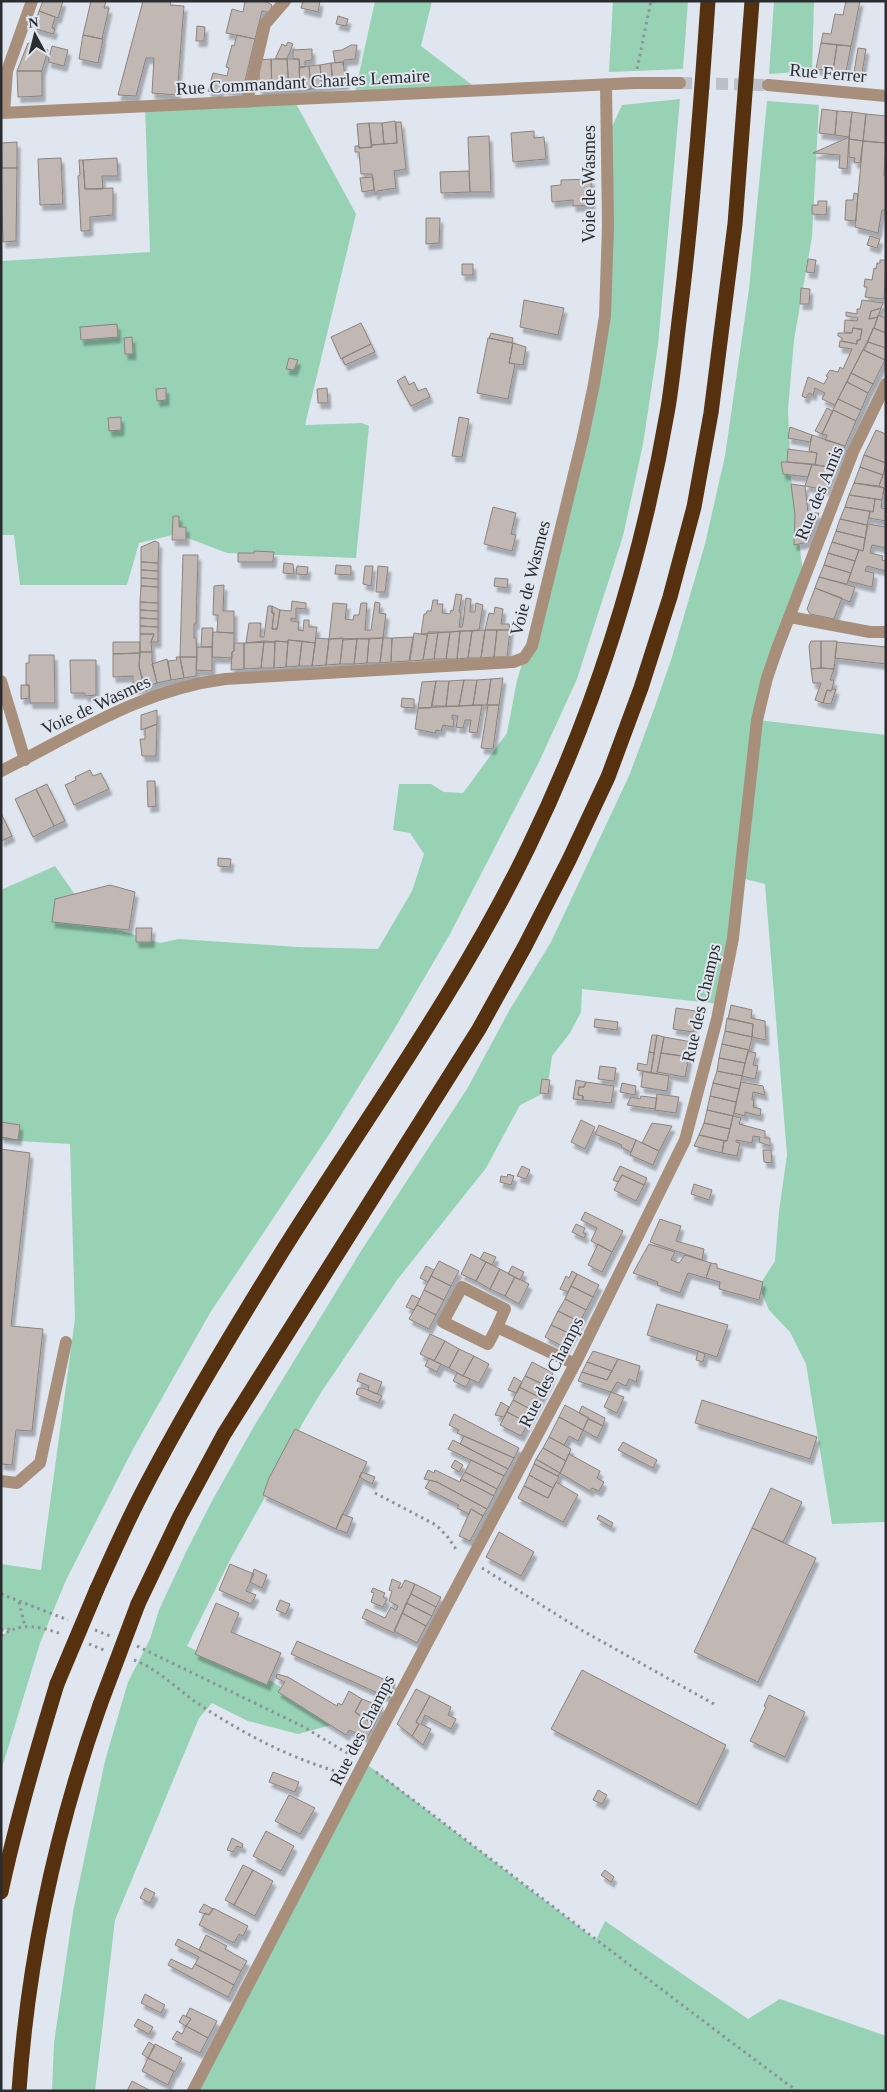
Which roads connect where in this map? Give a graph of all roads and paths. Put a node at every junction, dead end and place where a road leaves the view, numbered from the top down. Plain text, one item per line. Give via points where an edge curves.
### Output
1 (32, 1) edge
2 (285, 1) edge
3 (651, 1) edge
4 (708, 1) edge
5 (752, 1) edge
6 (634, 83) junction
7 (680, 83) tunnel mouth
8 (606, 85) junction
9 (768, 85) tunnel mouth
10 (886, 96) edge
11 (247, 102) junction
12 (2, 113) edge
13 (886, 384) edge
14 (790, 617) junction
15 (886, 632) edge
16 (1, 681) edge
17 (25, 760) junction
18 (1, 771) edge
19 (497, 1327) junction
20 (66, 1342) dead end
21 (575, 1364) junction
22 (1, 1481) edge
23 (375, 1493) dead end
24 (470, 1561) junction
25 (1, 1594) edge
26 (19, 1601) junction
27 (75, 1623) dead end
28 (25, 1626) junction
29 (11, 1629) junction
30 (92, 1629) dead end
31 (1, 1630) edge
32 (1, 1636) edge
33 (67, 1636) dead end
34 (118, 1639) dead end
35 (84, 1643) dead end
36 (135, 1645) dead end
37 (111, 1652) dead end
38 (128, 1658) dead end
39 (714, 1704) dead end
40 (364, 1762) junction
41 (357, 1777) junction
42 (1, 1892) edge
43 (19, 2091) edge
44 (193, 2091) edge
45 (797, 2091) edge

1 - 12 street via 7,71
2 - 11 street via 265,24
3 - 6 path
4 - 42 highway, bridge via 691,225 668,405 629,584 601,670 530,845 487,926 439,1009 285,1247 140,1497 57,1684 34,1757
5 - 43 highway, bridge via 735,224 711,413 694,507 642,688 608,777 556,886 479,1029 224,1434 138,1604 78,1768 52,1866 36,1942
6 - 7 street
6 - 8 street
8 - 11 street, Rue Commandant Charles Lemaire
8 - 17 street, Voie de Wasmes via 608,226 605,316 583,437 532,646 524,658 513,662 195,683 131,704
9 - 10 street, Rue Ferrer
11 - 12 street, Rue Commandant Charles Lemaire
13 - 14 street, Rue des Amis via 854,452
14 - 15 street
14 - 21 street, Rue des Champs via 767,678 757,720 733,938 717,1019 685,1140
16 - 17 street
17 - 18 street, Voie de Wasmes
19 - 19 street via 505,1309 462,1287 443,1322 488,1344
19 - 21 street
20 - 22 street via 40,1464 17,1483
21 - 24 street, Rue des Champs
23 - 24 path via 436,1524 460,1555
24 - 39 path via 583,1631
24 - 40 street, Rue des Champs
25 - 26 path
26 - 27 path
26 - 28 path
28 - 29 path
28 - 33 path via 40,1627
29 - 31 path
29 - 32 path
30 - 34 path
35 - 37 path
36 - 40 path via 293,1722
38 - 41 path via 146,1665 197,1703 271,1747
40 - 41 street, Rue des Champs
40 - 45 path
41 - 44 street, Rue des Champs

